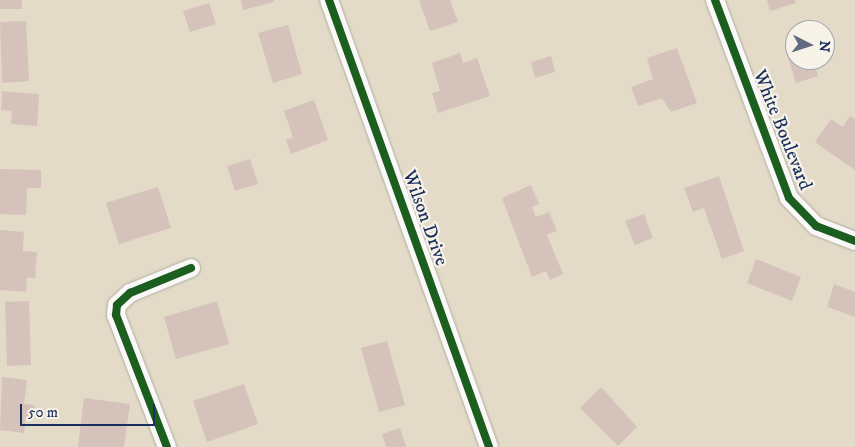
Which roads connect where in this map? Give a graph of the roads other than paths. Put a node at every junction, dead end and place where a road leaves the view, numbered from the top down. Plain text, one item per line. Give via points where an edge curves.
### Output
1 (329, 0) edge
2 (715, 0) edge
3 (855, 241) edge
4 (191, 268) dead end
5 (167, 447) edge
6 (489, 447) edge

1 - 6 street, Wilson Drive
2 - 3 street, White Boulevard via 789,198 816,226
4 - 5 street via 130,293 117,305 116,315

